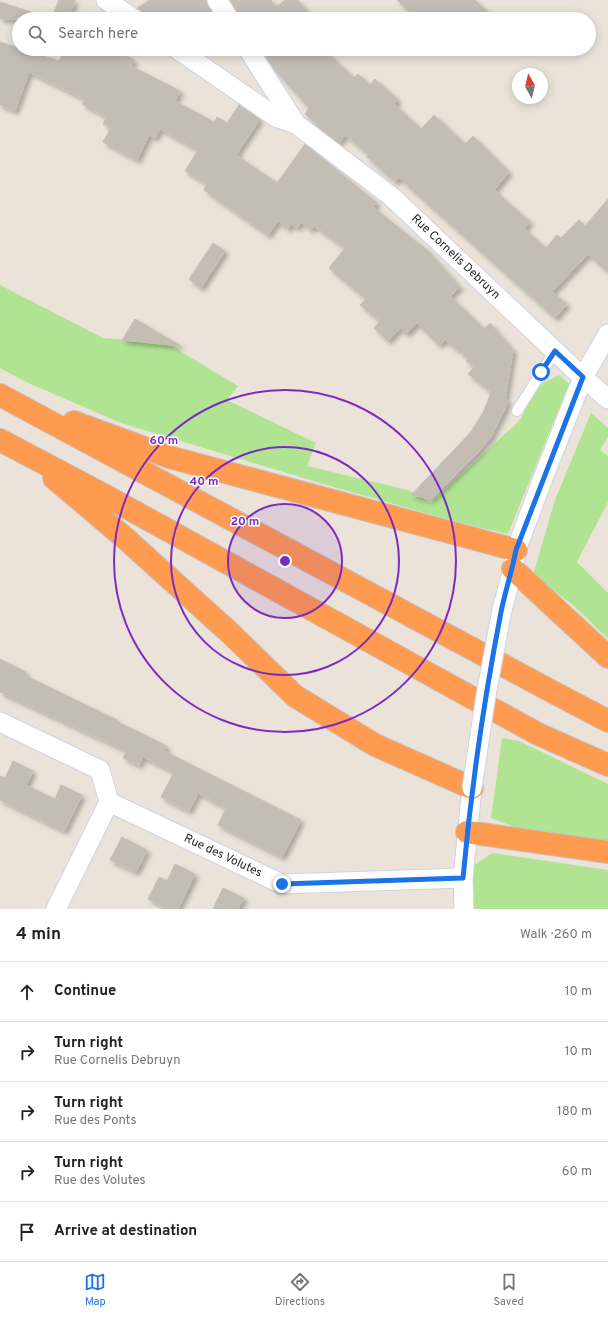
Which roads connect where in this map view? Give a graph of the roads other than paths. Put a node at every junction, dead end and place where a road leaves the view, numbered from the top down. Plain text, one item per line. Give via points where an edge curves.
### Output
1 (106, 0) edge
2 (217, 0) edge
3 (124, 12) edge
4 (225, 12) edge
5 (188, 56) edge
6 (252, 56) edge
7 (296, 124) junction
8 (608, 334) edge
9 (555, 351) junction
10 (583, 377) junction
11 (1, 396) edge
12 (608, 399) edge
13 (517, 410) dead end
14 (0, 440) edge
15 (21, 451) junction
16 (514, 560) junction
17 (608, 656) edge
18 (608, 721) edge
19 (0, 722) edge
20 (608, 765) edge
21 (472, 788) junction
22 (110, 802) junction
23 (467, 832) junction
24 (608, 852) edge
25 (463, 878) junction
26 (56, 909) edge
27 (464, 909) edge

1 - 3 street
2 - 4 street
5 - 7 street, Rue Cornelis Debruyn via 276,117
6 - 7 street, Rue Cornelis Debruyn
7 - 9 street, Rue Cornelis Debruyn via 392,197
8 - 10 street
9 - 10 street, Rue Cornelis Debruyn
9 - 13 lane
10 - 12 street, Rue Cornelis Debruyn
10 - 16 street
11 - 16 highway via 169,457
11 - 18 highway
14 - 15 highway
15 - 20 highway via 538,734
15 - 21 highway via 126,539 295,696 375,745
16 - 17 highway
16 - 21 street, bridge via 486,695
19 - 22 street via 100,770
21 - 23 street
22 - 25 street, Rue des Volutes via 282,884
22 - 26 street
23 - 24 highway
23 - 25 street
25 - 27 street

